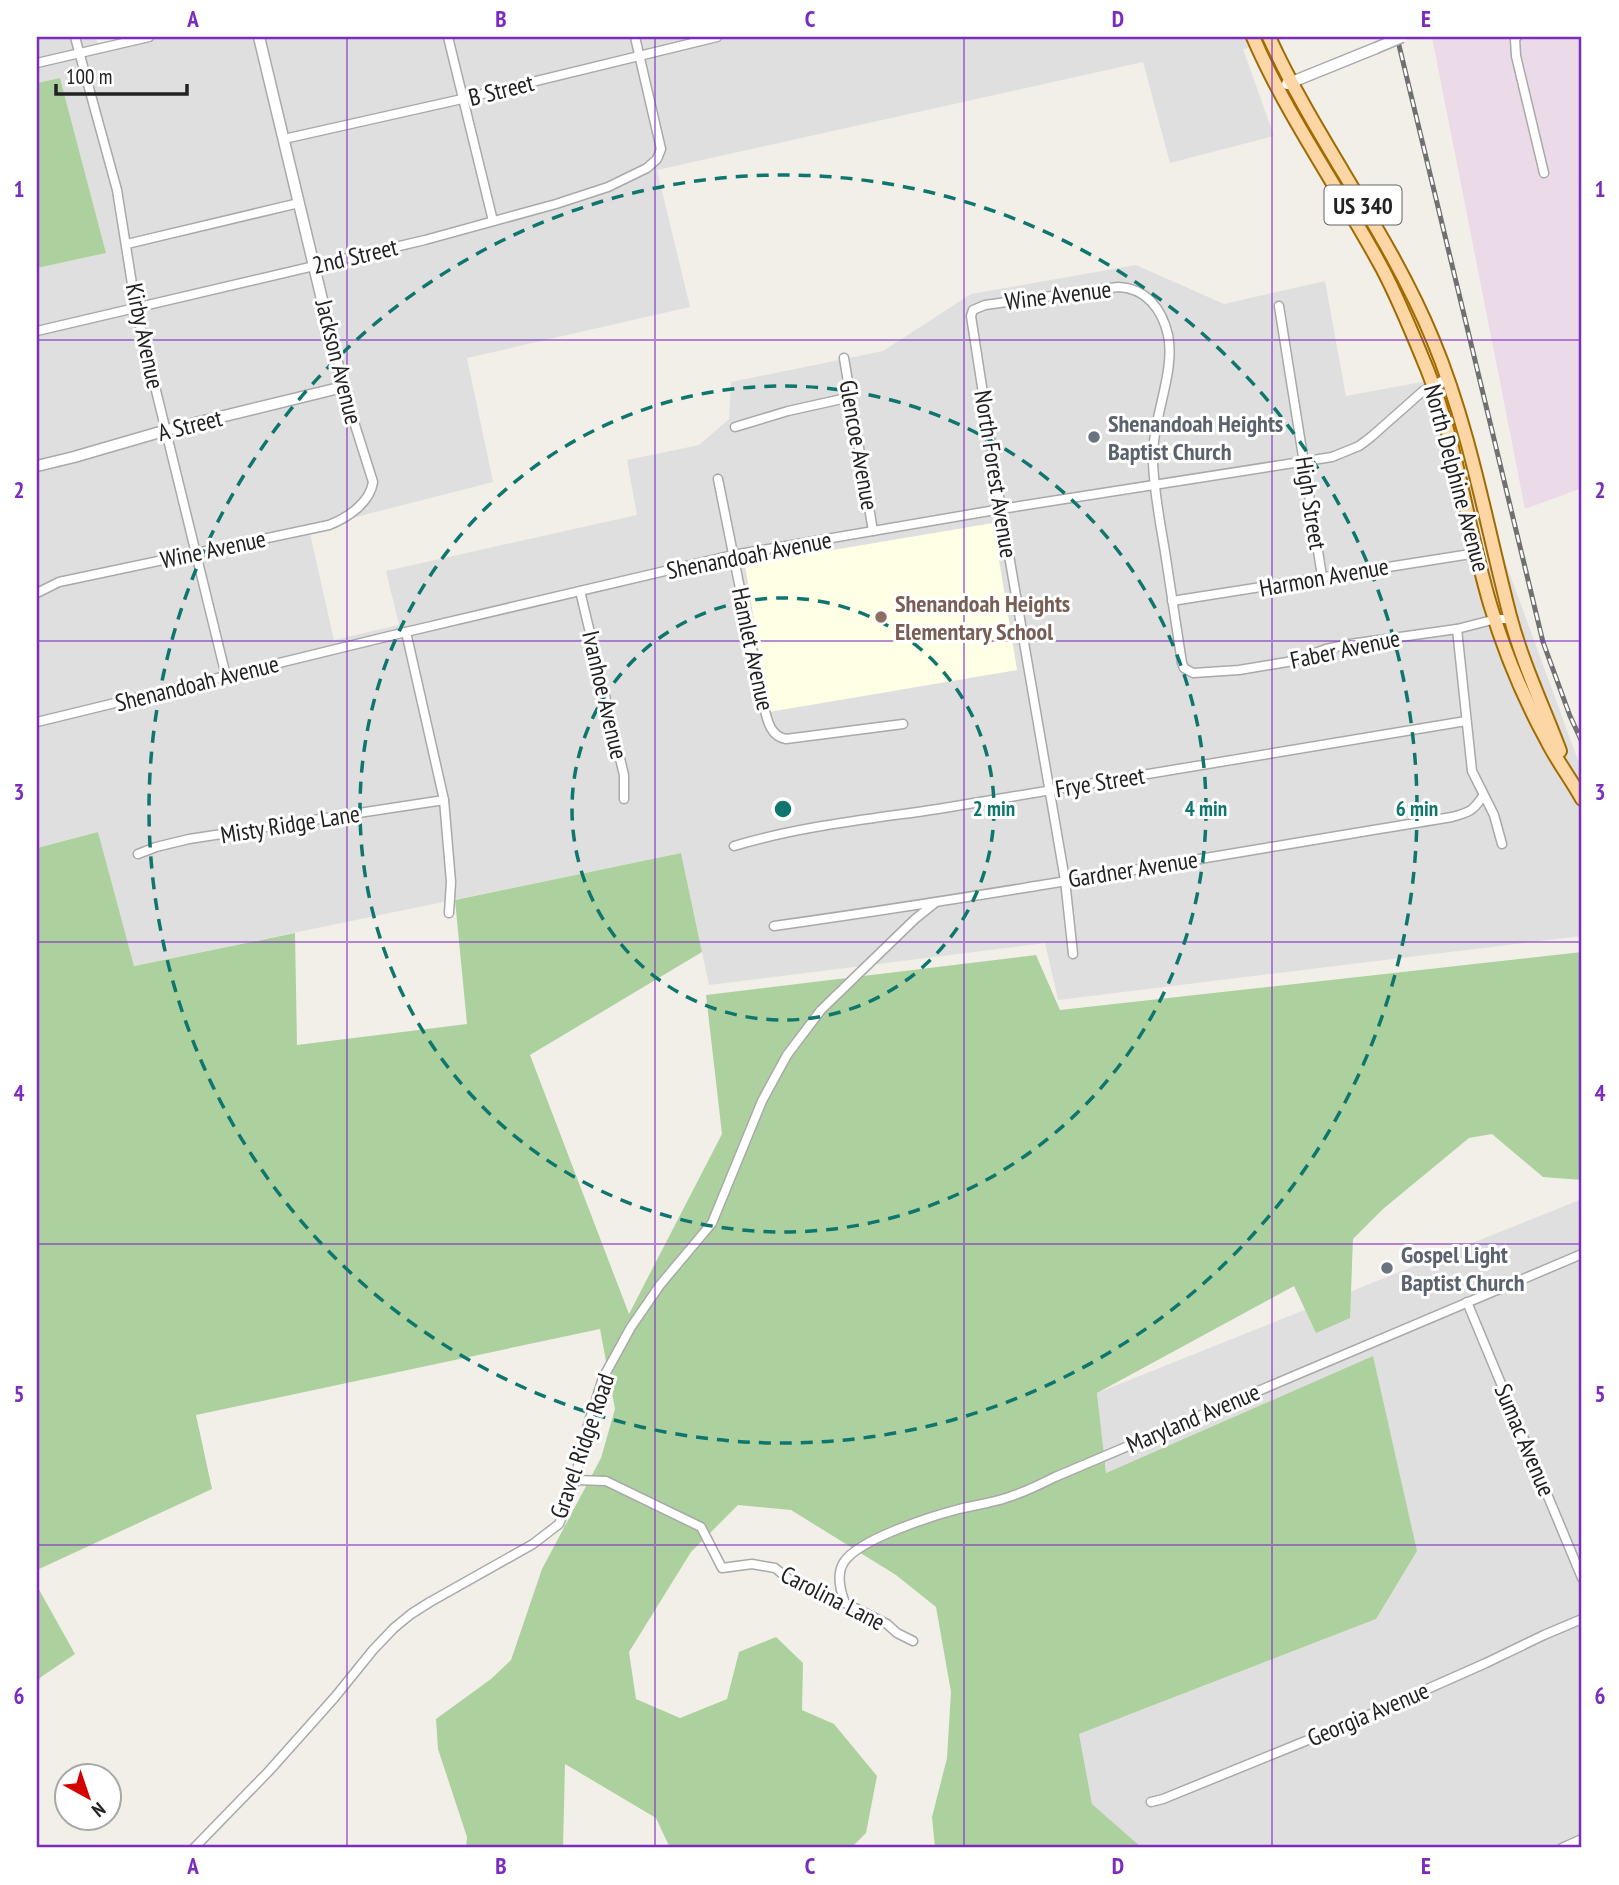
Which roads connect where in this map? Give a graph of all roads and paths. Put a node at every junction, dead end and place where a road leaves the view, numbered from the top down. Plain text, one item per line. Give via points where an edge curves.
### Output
1 (75, 37) edge
2 (149, 37) edge
3 (259, 37) edge
4 (448, 37) edge
5 (635, 37) edge
6 (717, 37) edge
7 (1252, 37) edge
8 (1269, 37) edge
9 (1402, 37) edge
10 (1517, 37) edge
11 (79, 54) junction
12 (639, 55) junction
13 (37, 63) edge
14 (1292, 82) junction
15 (1277, 89) junction
16 (462, 99) junction
17 (284, 139) junction
18 (1544, 173) dead end
19 (299, 203) junction
20 (493, 222) junction
21 (127, 244) junction
22 (315, 265) junction
23 (1279, 306) dead end
24 (136, 309) junction
25 (973, 326) joint
26 (37, 331) edge
27 (844, 358) dead end
28 (1447, 378) junction
29 (1433, 386) junction
30 (343, 387) junction
31 (850, 397) junction
32 (735, 427) dead end
33 (167, 430) junction
34 (1305, 461) junction
35 (37, 466) edge
36 (718, 479) dead end
37 (373, 482) joint
38 (1155, 485) junction
39 (1001, 509) junction
40 (873, 531) junction
41 (196, 552) junction
42 (1477, 553) junction
43 (733, 555) junction
44 (1322, 576) junction
45 (580, 591) junction
46 (37, 593) edge
47 (1172, 600) junction
48 (1496, 619) junction
49 (1511, 619) junction
50 (1457, 629) junction
51 (406, 632) junction
52 (226, 676) junction
53 (1466, 721) junction
54 (37, 722) edge
55 (903, 724) dead end
56 (1570, 777) junction
57 (1049, 790) junction
58 (1483, 796) junction
59 (624, 799) dead end
60 (1582, 799) edge
61 (444, 800) junction
62 (1502, 844) dead end
63 (734, 846) dead end
64 (138, 855) dead end
65 (1065, 880) junction
66 (935, 903) junction
67 (449, 913) dead end
68 (774, 926) dead end
69 (1073, 954) dead end
70 (1582, 1254) edge
71 (1467, 1302) junction
72 (575, 1479) junction
73 (1582, 1578) edge
74 (845, 1603) junction
75 (1582, 1619) edge
76 (913, 1642) dead end
77 (1151, 1801) dead end
78 (1582, 1839) edge
79 (194, 1848) edge
80 (1562, 1848) edge

1 - 11 street, Kirby Avenue
2 - 11 street
3 - 17 street, Jackson Avenue
4 - 16 street
5 - 12 street
6 - 12 street, B Street
7 - 15 main road, North Delphine Avenue / US 340
8 - 14 main road, North Delphine Avenue / US 340
9 - 14 street, bridge
10 - 18 street via 1516,55
11 - 13 street
11 - 21 street, Kirby Avenue via 117,190
12 - 16 street, B Street
12 - 20 street, 2nd Street via 661,149 657,159 608,187
14 - 15 street
14 - 28 main road, North Delphine Avenue / US 340 via 1393,254
15 - 29 main road, North Delphine Avenue / US 340 via 1383,270
16 - 17 street, B Street
16 - 20 street
17 - 19 street, Jackson Avenue
19 - 21 street
19 - 22 street, Jackson Avenue
20 - 22 street, 2nd Street
21 - 24 street, Kirby Avenue
22 - 24 street, 2nd Street
22 - 30 street, Jackson Avenue
23 - 34 street, High Street
24 - 26 street, 2nd Street
24 - 33 street, Kirby Avenue
25 - 38 street, Wine Avenue via 971,313 985,305 1127,287 1144,294 1164,321 1169,344 1153,443
25 - 39 street, North Forest Avenue
27 - 31 street, Glencoe Avenue
28 - 29 street, Shenandoah Avenue
28 - 49 main road, North Delphine Avenue / US 340
29 - 34 street, Shenandoah Avenue via 1359,446
29 - 42 main road, North Delphine Avenue / US 340
30 - 33 street, A Street
30 - 37 street, Jackson Avenue
31 - 32 street
31 - 40 street, Glencoe Avenue
33 - 35 street, A Street
33 - 41 street, Kirby Avenue
34 - 38 street, Shenandoah Avenue
34 - 44 street, High Street
36 - 43 street, Hamlet Avenue
37 - 41 street, Wine Avenue via 362,505 331,524
38 - 39 street, Shenandoah Avenue
38 - 47 street
39 - 40 street, Shenandoah Avenue
39 - 57 street, North Forest Avenue
40 - 43 street, Shenandoah Avenue
41 - 46 street, Wine Avenue via 59,582
41 - 52 street, Kirby Avenue
42 - 44 street, Harmon Avenue
42 - 48 main road, North Delphine Avenue / US 340
43 - 45 street, Shenandoah Avenue
43 - 55 street, Hamlet Avenue via 763,703 778,738
44 - 47 street, Harmon Avenue
45 - 51 street, Shenandoah Avenue
45 - 59 street, Ivanhoe Avenue via 624,775
47 - 50 street, Faber Avenue via 1182,663 1193,673 1239,670 1293,661 1350,644
48 - 49 street, Faber Avenue
48 - 50 street, Faber Avenue
48 - 56 main road, North Delphine Avenue / US 340 via 1513,672 1548,744
49 - 56 main road, North Delphine Avenue / US 340
50 - 53 street
51 - 52 street, Shenandoah Avenue
51 - 61 street
52 - 54 street, Shenandoah Avenue
53 - 57 street, Frye Street
53 - 58 street via 1472,771
56 - 60 main road, North Delphine Avenue / US 340
57 - 63 street, Frye Street
57 - 65 street, North Forest Avenue
58 - 62 street
58 - 65 street, Gardner Avenue via 1474,809 1452,817
61 - 64 street, Misty Ridge Lane via 188,839
61 - 67 street
65 - 66 street, Gardner Avenue
65 - 69 street, North Forest Avenue
66 - 68 street, Gardner Avenue
66 - 72 street, Gravel Ridge Road via 821,1010 777,1071 712,1223 660,1285 603,1378
70 - 71 street, Maryland Avenue
71 - 73 street, Sumac Avenue
71 - 74 street, Maryland Avenue via 1018,1494 873,1539 843,1563 840,1584
72 - 74 street, Carolina Lane via 606,1481 701,1527 722,1568 775,1567 790,1580
72 - 79 street, Gravel Ridge Road via 559,1524 394,1628 251,1792
74 - 76 street, Carolina Lane
75 - 77 street, Georgia Avenue via 1362,1718
78 - 80 street

